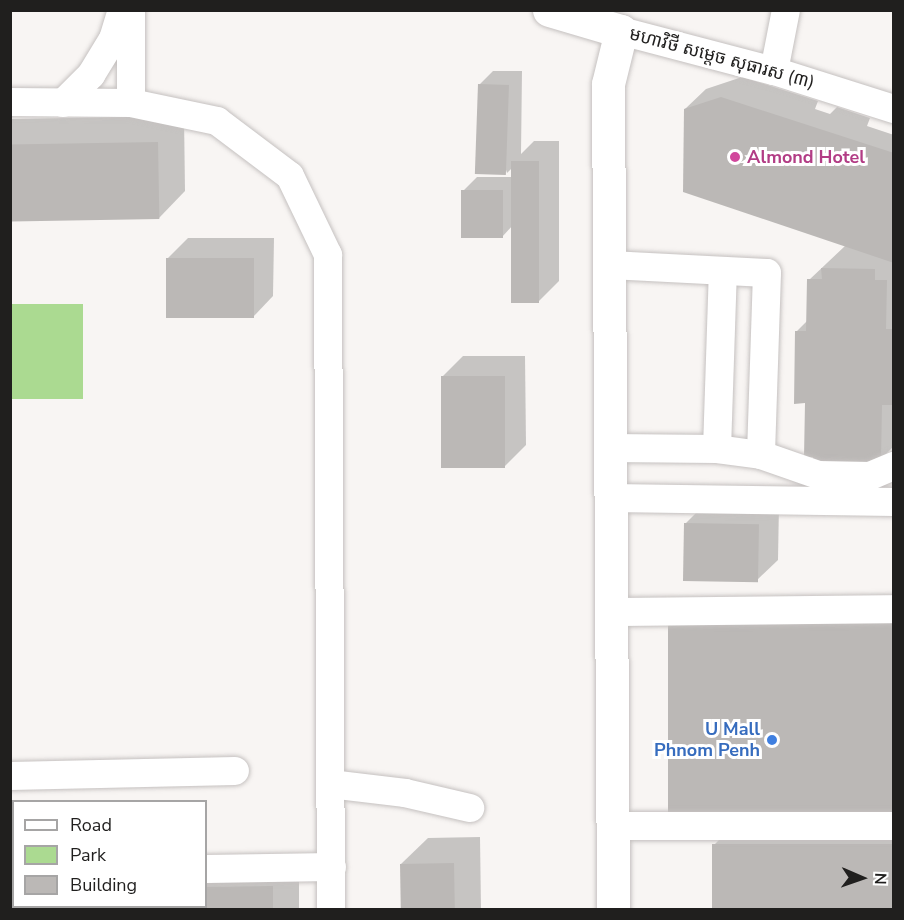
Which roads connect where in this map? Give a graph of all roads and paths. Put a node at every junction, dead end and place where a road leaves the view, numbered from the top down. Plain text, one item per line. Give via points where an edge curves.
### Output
1 (122, 10) edge
2 (131, 10) edge
3 (549, 10) edge
4 (786, 10) edge
5 (621, 30) junction
6 (774, 71) junction
7 (10, 102) edge
8 (63, 103) junction
9 (131, 103) junction
10 (894, 108) edge
11 (609, 265) junction
12 (723, 271) junction
13 (610, 447) junction
14 (717, 449) junction
15 (761, 455) junction
16 (894, 466) edge
17 (611, 498) junction
18 (894, 502) edge
19 (894, 609) edge
20 (611, 612) junction
21 (235, 771) dead end
22 (10, 776) edge
23 (330, 784) junction
24 (470, 808) dead end
25 (613, 826) junction
26 (894, 826) edge
27 (332, 867) junction
28 (207, 869) edge
29 (331, 909) edge
30 (613, 909) edge

1 - 8 street via 113,39 91,75
2 - 9 street
3 - 5 main road, មហាវិថី សម្តេច សុធារស (៣)
4 - 6 street
5 - 6 street, មហាវិថី សម្តេច សុធារស (៣)
5 - 11 main road via 608,84
6 - 10 street, មហាវិថី សម្តេច សុធារស (៣)
7 - 8 street
8 - 9 street
9 - 23 street via 217,122 290,176 328,255
11 - 12 street
11 - 13 main road
12 - 14 street
12 - 15 street via 767,273
13 - 14 street
13 - 17 main road
14 - 15 street
15 - 16 street via 818,475 870,476
17 - 18 street
17 - 20 main road
19 - 20 street
20 - 25 main road
21 - 22 street
23 - 24 street via 405,793
23 - 27 street
25 - 26 street
25 - 30 main road
27 - 28 street
27 - 29 street

